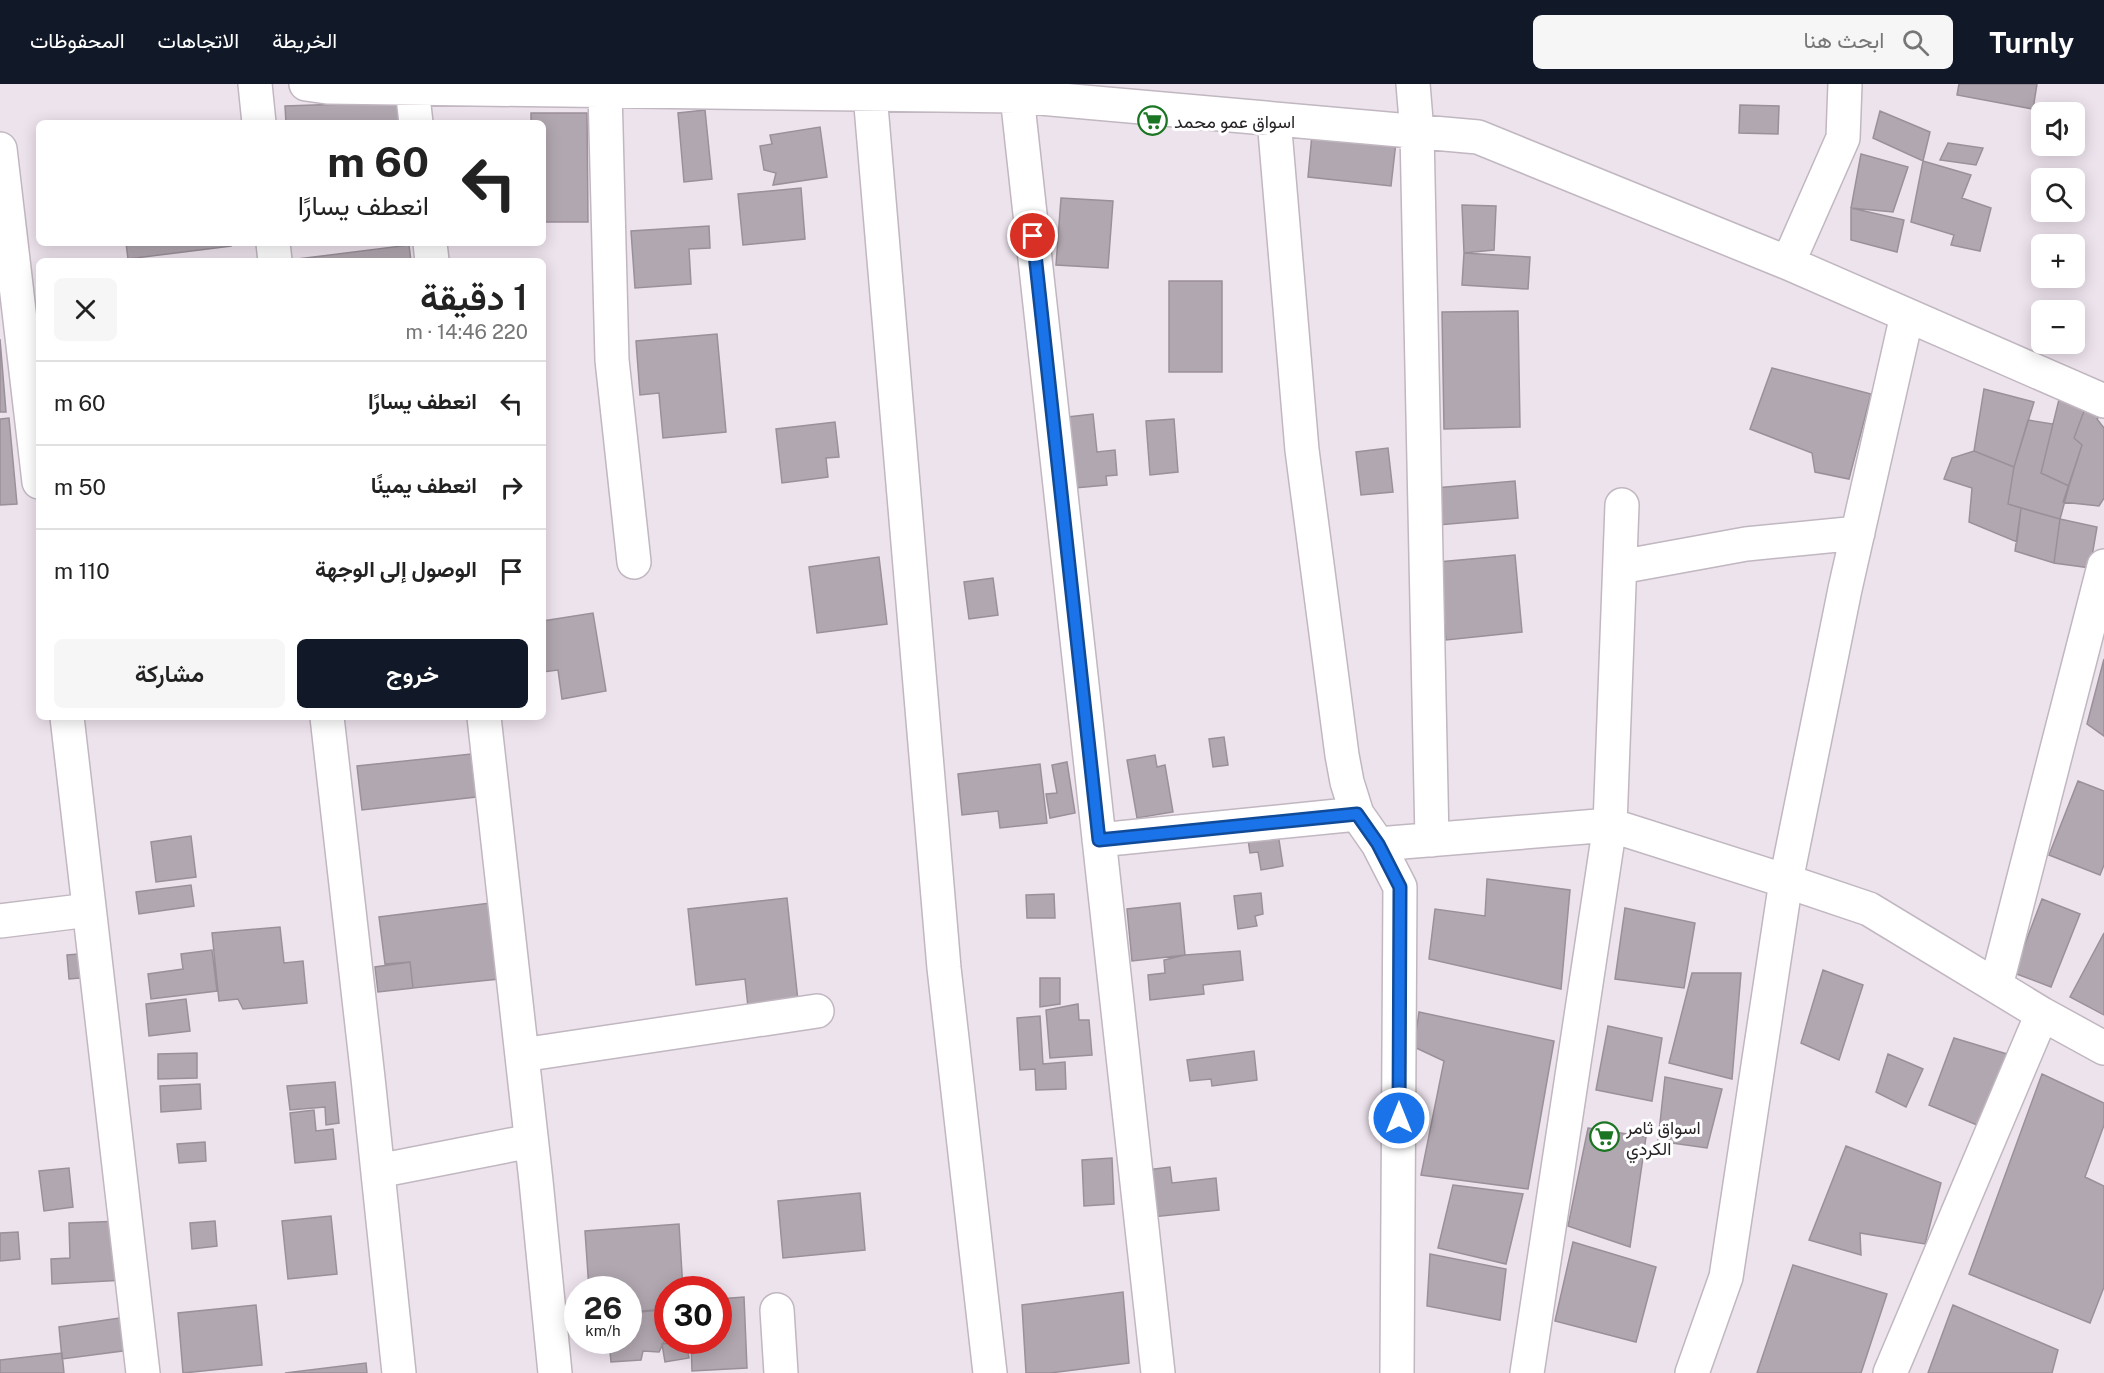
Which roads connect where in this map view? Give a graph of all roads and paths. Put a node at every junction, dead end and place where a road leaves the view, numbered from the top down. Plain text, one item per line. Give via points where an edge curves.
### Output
1 (255, 84) edge
2 (306, 84) edge
3 (1413, 84) edge
4 (1845, 84) edge
5 (484, 86) edge
6 (412, 88) junction
7 (708, 88) edge
8 (926, 90) edge
9 (605, 91) junction
10 (870, 94) junction
11 (1017, 96) junction
12 (1151, 96) edge
13 (1274, 119) junction
14 (259, 120) edge
15 (416, 120) edge
16 (1417, 132) junction
17 (0, 149) edge
18 (1788, 263) junction
19 (1907, 315) junction
20 (2104, 401) edge
21 (36, 456) edge
22 (1622, 505) dead end
23 (1858, 532) junction
24 (634, 562) dead end
25 (2104, 566) edge
26 (1620, 567) junction
27 (67, 720) edge
28 (327, 720) edge
29 (484, 720) edge
30 (1357, 814) junction
31 (1610, 825) junction
32 (1099, 840) junction
33 (1432, 840) junction
34 (1378, 844) junction
35 (1786, 881) junction
36 (89, 910) junction
37 (0, 921) edge
38 (1996, 986) junction
39 (818, 1011) dead end
40 (2042, 1014) junction
41 (2104, 1048) edge
42 (522, 1054) junction
43 (531, 1142) junction
44 (378, 1171) junction
45 (777, 1310) dead end
46 (143, 1373) edge
47 (399, 1373) edge
48 (555, 1373) edge
49 (781, 1373) edge
50 (990, 1373) edge
51 (1158, 1373) edge
52 (1397, 1373) edge
53 (1516, 1373) edge
54 (1527, 1373) edge
55 (1544, 1373) edge
56 (1692, 1373) edge
57 (1890, 1373) edge

1 - 14 street
2 - 6 street
3 - 16 street
4 - 18 street via 1843,138
5 - 6 street
5 - 9 street
6 - 15 street
7 - 9 street
7 - 10 street
8 - 10 street
8 - 11 street
9 - 24 street via 612,360
10 - 50 street via 944,968
11 - 12 street
11 - 32 street
12 - 13 street
13 - 16 street
13 - 30 street via 1302,450 1342,755
16 - 18 street via 1478,137
16 - 33 street
17 - 21 street
18 - 19 street
19 - 20 street
19 - 23 street
22 - 26 street
23 - 26 street via 1746,544
23 - 35 street
25 - 38 street
26 - 31 street
27 - 36 street
28 - 44 street
29 - 42 street
30 - 32 street
30 - 34 street
31 - 33 street
31 - 35 street
31 - 54 street
32 - 51 street
33 - 34 street
34 - 52 street via 1400,887
35 - 38 street via 1869,909
35 - 56 street via 1726,1277
36 - 37 street
36 - 46 street
38 - 40 street
39 - 42 street
40 - 41 street
40 - 57 street
42 - 43 street
43 - 44 street
43 - 48 street
44 - 47 street
45 - 49 street
53 - 54 street
54 - 55 street

